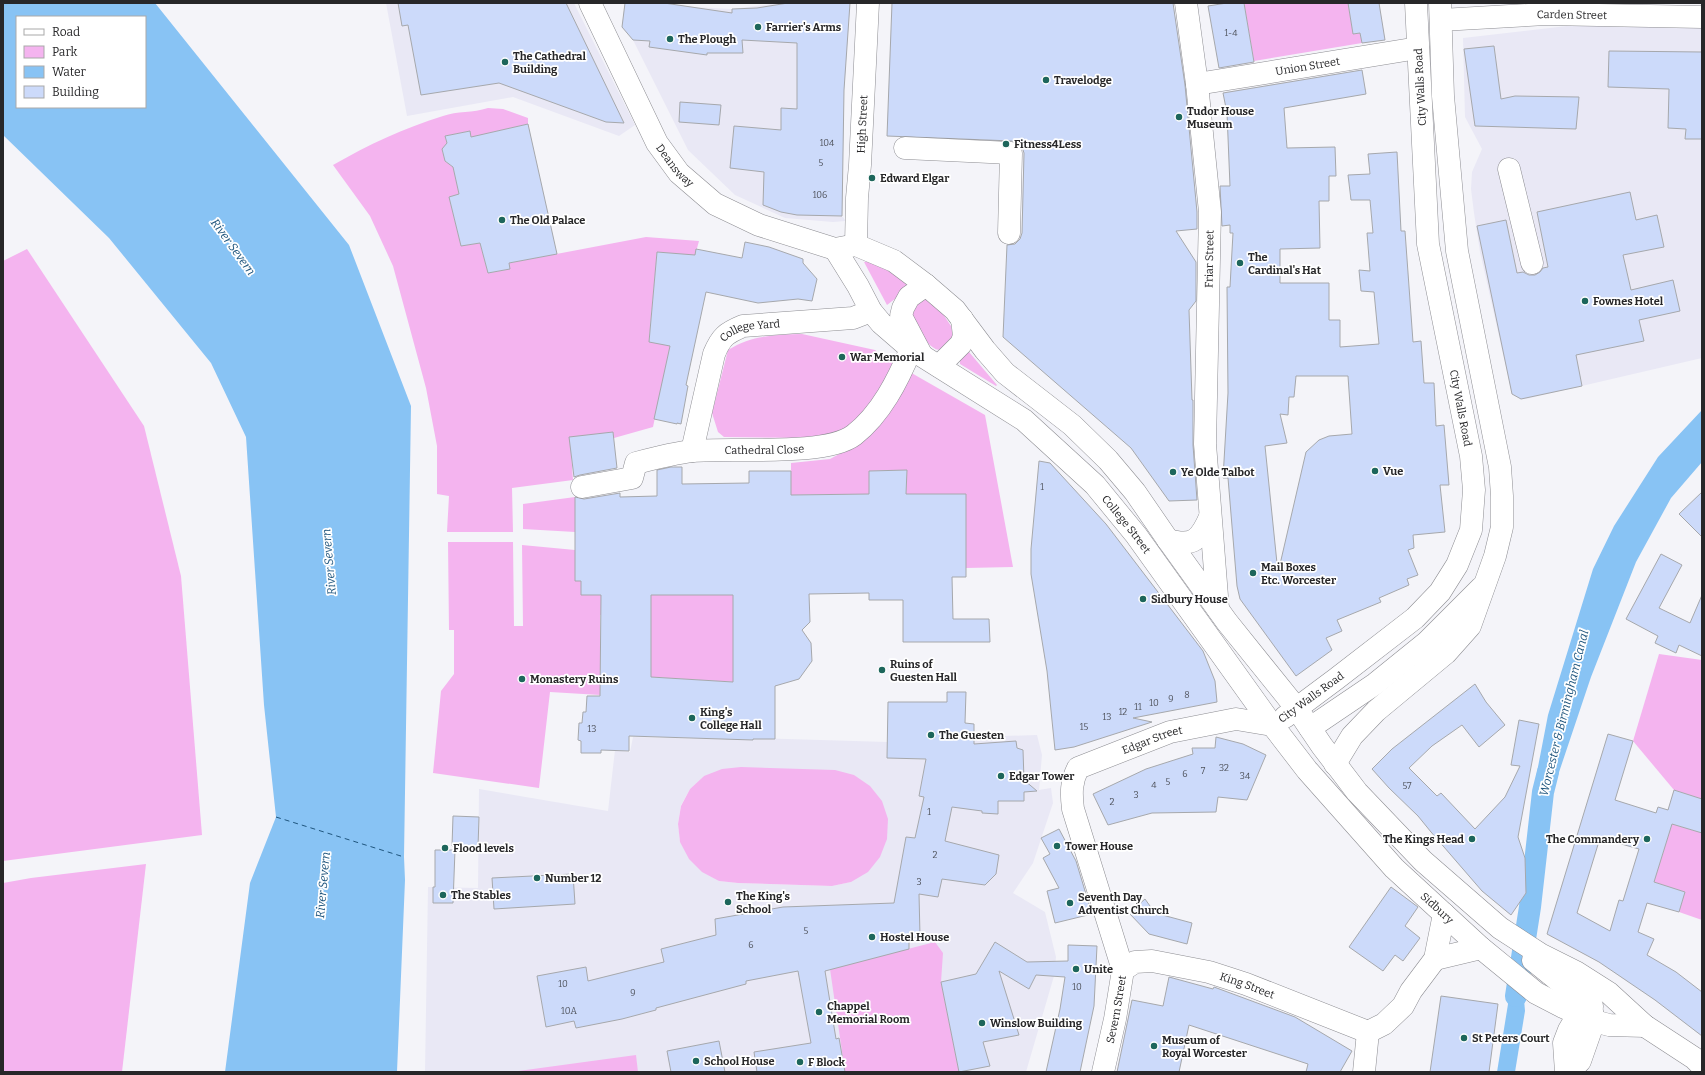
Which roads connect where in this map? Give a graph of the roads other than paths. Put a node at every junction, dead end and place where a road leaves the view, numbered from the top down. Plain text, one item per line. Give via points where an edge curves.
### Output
1 (590, 3) edge
2 (868, 3) edge
3 (1186, 3) edge
4 (1416, 3) edge
5 (1547, 8) edge
6 (1441, 11) edge
7 (1702, 17) edge
8 (1418, 48) junction
9 (1197, 84) junction
10 (905, 148) dead end
11 (1509, 169) dead end
12 (1009, 234) dead end
13 (856, 245) junction
14 (835, 249) junction
15 (1532, 263) dead end
16 (926, 285) junction
17 (871, 312) junction
18 (962, 319) junction
19 (917, 353) junction
20 (692, 451) junction
21 (582, 487) dead end
22 (1210, 517) junction
23 (1168, 540) junction
24 (1484, 586) junction
25 (1218, 609) junction
26 (1297, 709) junction
27 (1272, 725) junction
28 (1310, 728) junction
29 (1335, 764) junction
30 (1073, 809) joint
31 (1444, 914) junction
32 (1486, 952) junction
33 (1538, 958) junction
34 (1435, 959) junction
35 (1123, 970) junction
36 (1618, 1001) junction
37 (1583, 1018) junction
38 (1645, 1026) junction
39 (1368, 1032) junction
40 (1702, 1066) edge
41 (1103, 1072) edge
42 (1364, 1072) edge
43 (1566, 1072) edge
44 (1569, 1072) edge

1 - 14 main road, Deansway via 654,138 680,173 722,207 759,225
2 - 13 main road, High Street
3 - 9 main road, Friar Street
4 - 8 main road, City Walls Road
5 - 6 main road, Carden Street
5 - 7 main road, Carden Street
6 - 24 main road, City Walls Road via 1444,96 1457,251 1500,467 1502,527
8 - 9 main road, Union Street
8 - 26 main road, City Walls Road via 1428,244 1471,456 1474,490 1471,530 1457,565 1440,592 1415,618
9 - 22 main road, Friar Street via 1210,212 1205,444
10 - 12 main road via 1011,153
11 - 15 main road
13 - 14 main road
13 - 16 main road via 894,261
14 - 17 main road, College Street
16 - 18 main road
16 - 19 main road via 909,297 901,316 913,336
17 - 19 main road, College Street
17 - 20 main road, College Yard via 852,318 743,326 728,333 719,342 714,354
18 - 19 main road via 964,336 961,344
18 - 23 main road via 1005,373 1072,425 1108,460 1135,492
19 - 20 main road, Cathedral Close via 901,371 869,421 853,436 834,445
19 - 27 main road, College Street via 1024,420 1095,485 1136,535
20 - 21 main road, Cathedral Close via 636,463 632,478
22 - 23 main road via 1204,531 1194,540 1182,544
22 - 25 main road, Friar Street
23 - 25 main road
24 - 28 main road, City Walls Road via 1427,642 1375,684
24 - 29 main road, City Walls Road via 1470,626 1446,653 1376,711 1352,736
25 - 26 main road
26 - 27 main road, City Walls Road
26 - 28 main road
27 - 28 main road
27 - 30 main road, Edgar Street via 1236,719 1170,732 1078,768 1072,779 1070,793
27 - 31 main road, Sidbury via 1307,770 1394,868
28 - 29 main road
29 - 33 main road via 1356,792 1423,861
30 - 35 main road, Severn Street
31 - 32 main road, Sidbury
31 - 34 main road
32 - 34 main road
32 - 37 main road, Sidbury via 1536,993
33 - 36 main road via 1576,972
33 - 37 main road via 1562,985
34 - 39 main road via 1403,1006 1384,1024
35 - 39 main road, King Street via 1135,962 1152,960 1209,972
35 - 41 main road, Severn Street
36 - 37 main road via 1602,1001
36 - 38 main road
37 - 38 main road, Sidbury via 1609,1025
37 - 43 main road via 1564,1043
37 - 44 main road via 1580,1061
38 - 40 main road
39 - 42 main road

